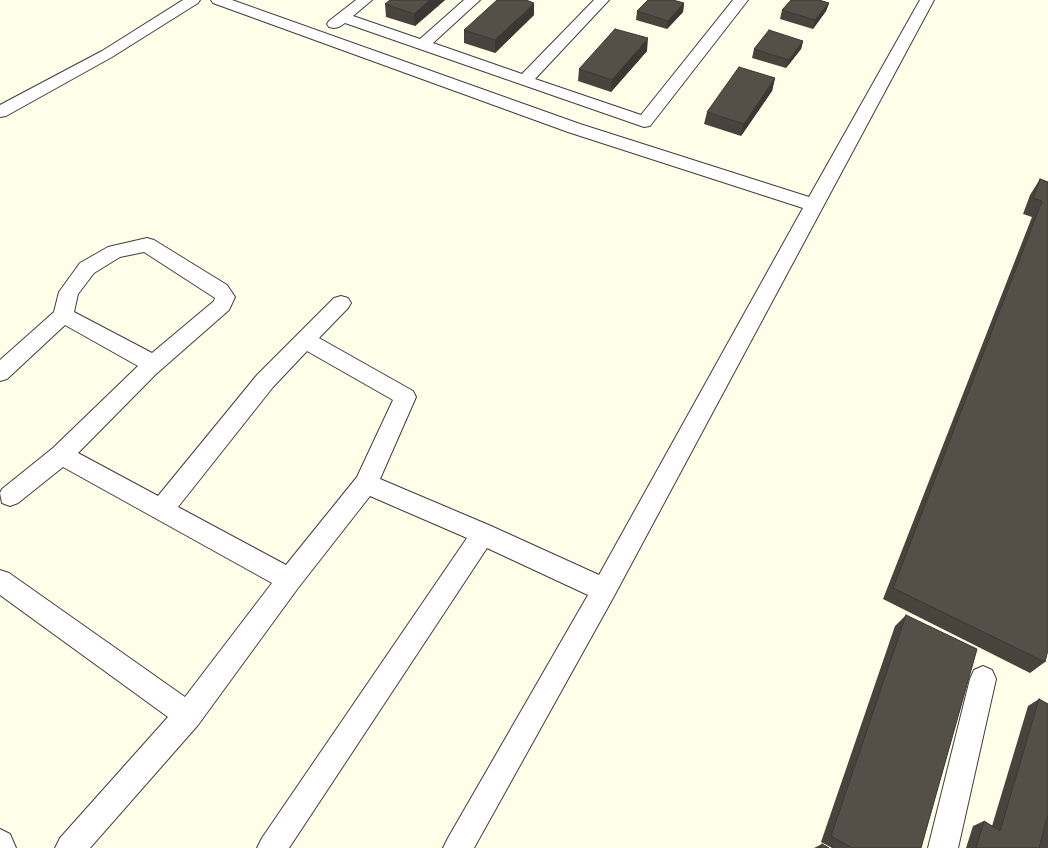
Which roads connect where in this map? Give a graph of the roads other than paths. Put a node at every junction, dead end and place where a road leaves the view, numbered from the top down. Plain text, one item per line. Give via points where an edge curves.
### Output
1 (193, 0) edge
2 (218, 0) edge
3 (365, 0) edge
4 (473, 0) edge
5 (602, 0) edge
6 (741, 0) edge
7 (927, 0) edge
8 (342, 17) junction
9 (319, 36) junction
10 (423, 44) junction
11 (525, 80) junction
12 (0, 112) edge
13 (814, 205) junction
14 (341, 303) dead end
15 (63, 315) junction
16 (306, 340) junction
17 (148, 368) junction
18 (0, 373) edge
19 (62, 455) junction
20 (366, 484) junction
21 (10, 496) dead end
22 (161, 510) junction
23 (483, 534) junction
24 (0, 580) edge
25 (289, 580) junction
26 (604, 590) junction
27 (983, 679) dead end
28 (188, 715) junction
29 (0, 844) edge
30 (1, 848) edge
31 (70, 848) edge
32 (272, 848) edge
33 (458, 848) edge
34 (943, 848) edge

1 - 12 street via 107,54
2 - 9 street
3 - 8 street
4 - 10 street
5 - 11 street
6 - 11 street via 644,122
7 - 13 street
8 - 9 street
8 - 10 street
9 - 13 street via 574,128
10 - 11 street
13 - 26 street
14 - 16 street
15 - 17 street via 146,360
15 - 17 street via 69,292 87,268 115,252 147,244 220,290 225,296 222,305
15 - 18 street
16 - 20 street via 405,397
16 - 22 street via 265,381
17 - 19 street
19 - 21 street
19 - 22 street
20 - 23 street
20 - 25 street
22 - 25 street
23 - 26 street
23 - 32 street
24 - 28 street
25 - 28 street
26 - 33 street
27 - 34 street
28 - 31 street
29 - 30 street

